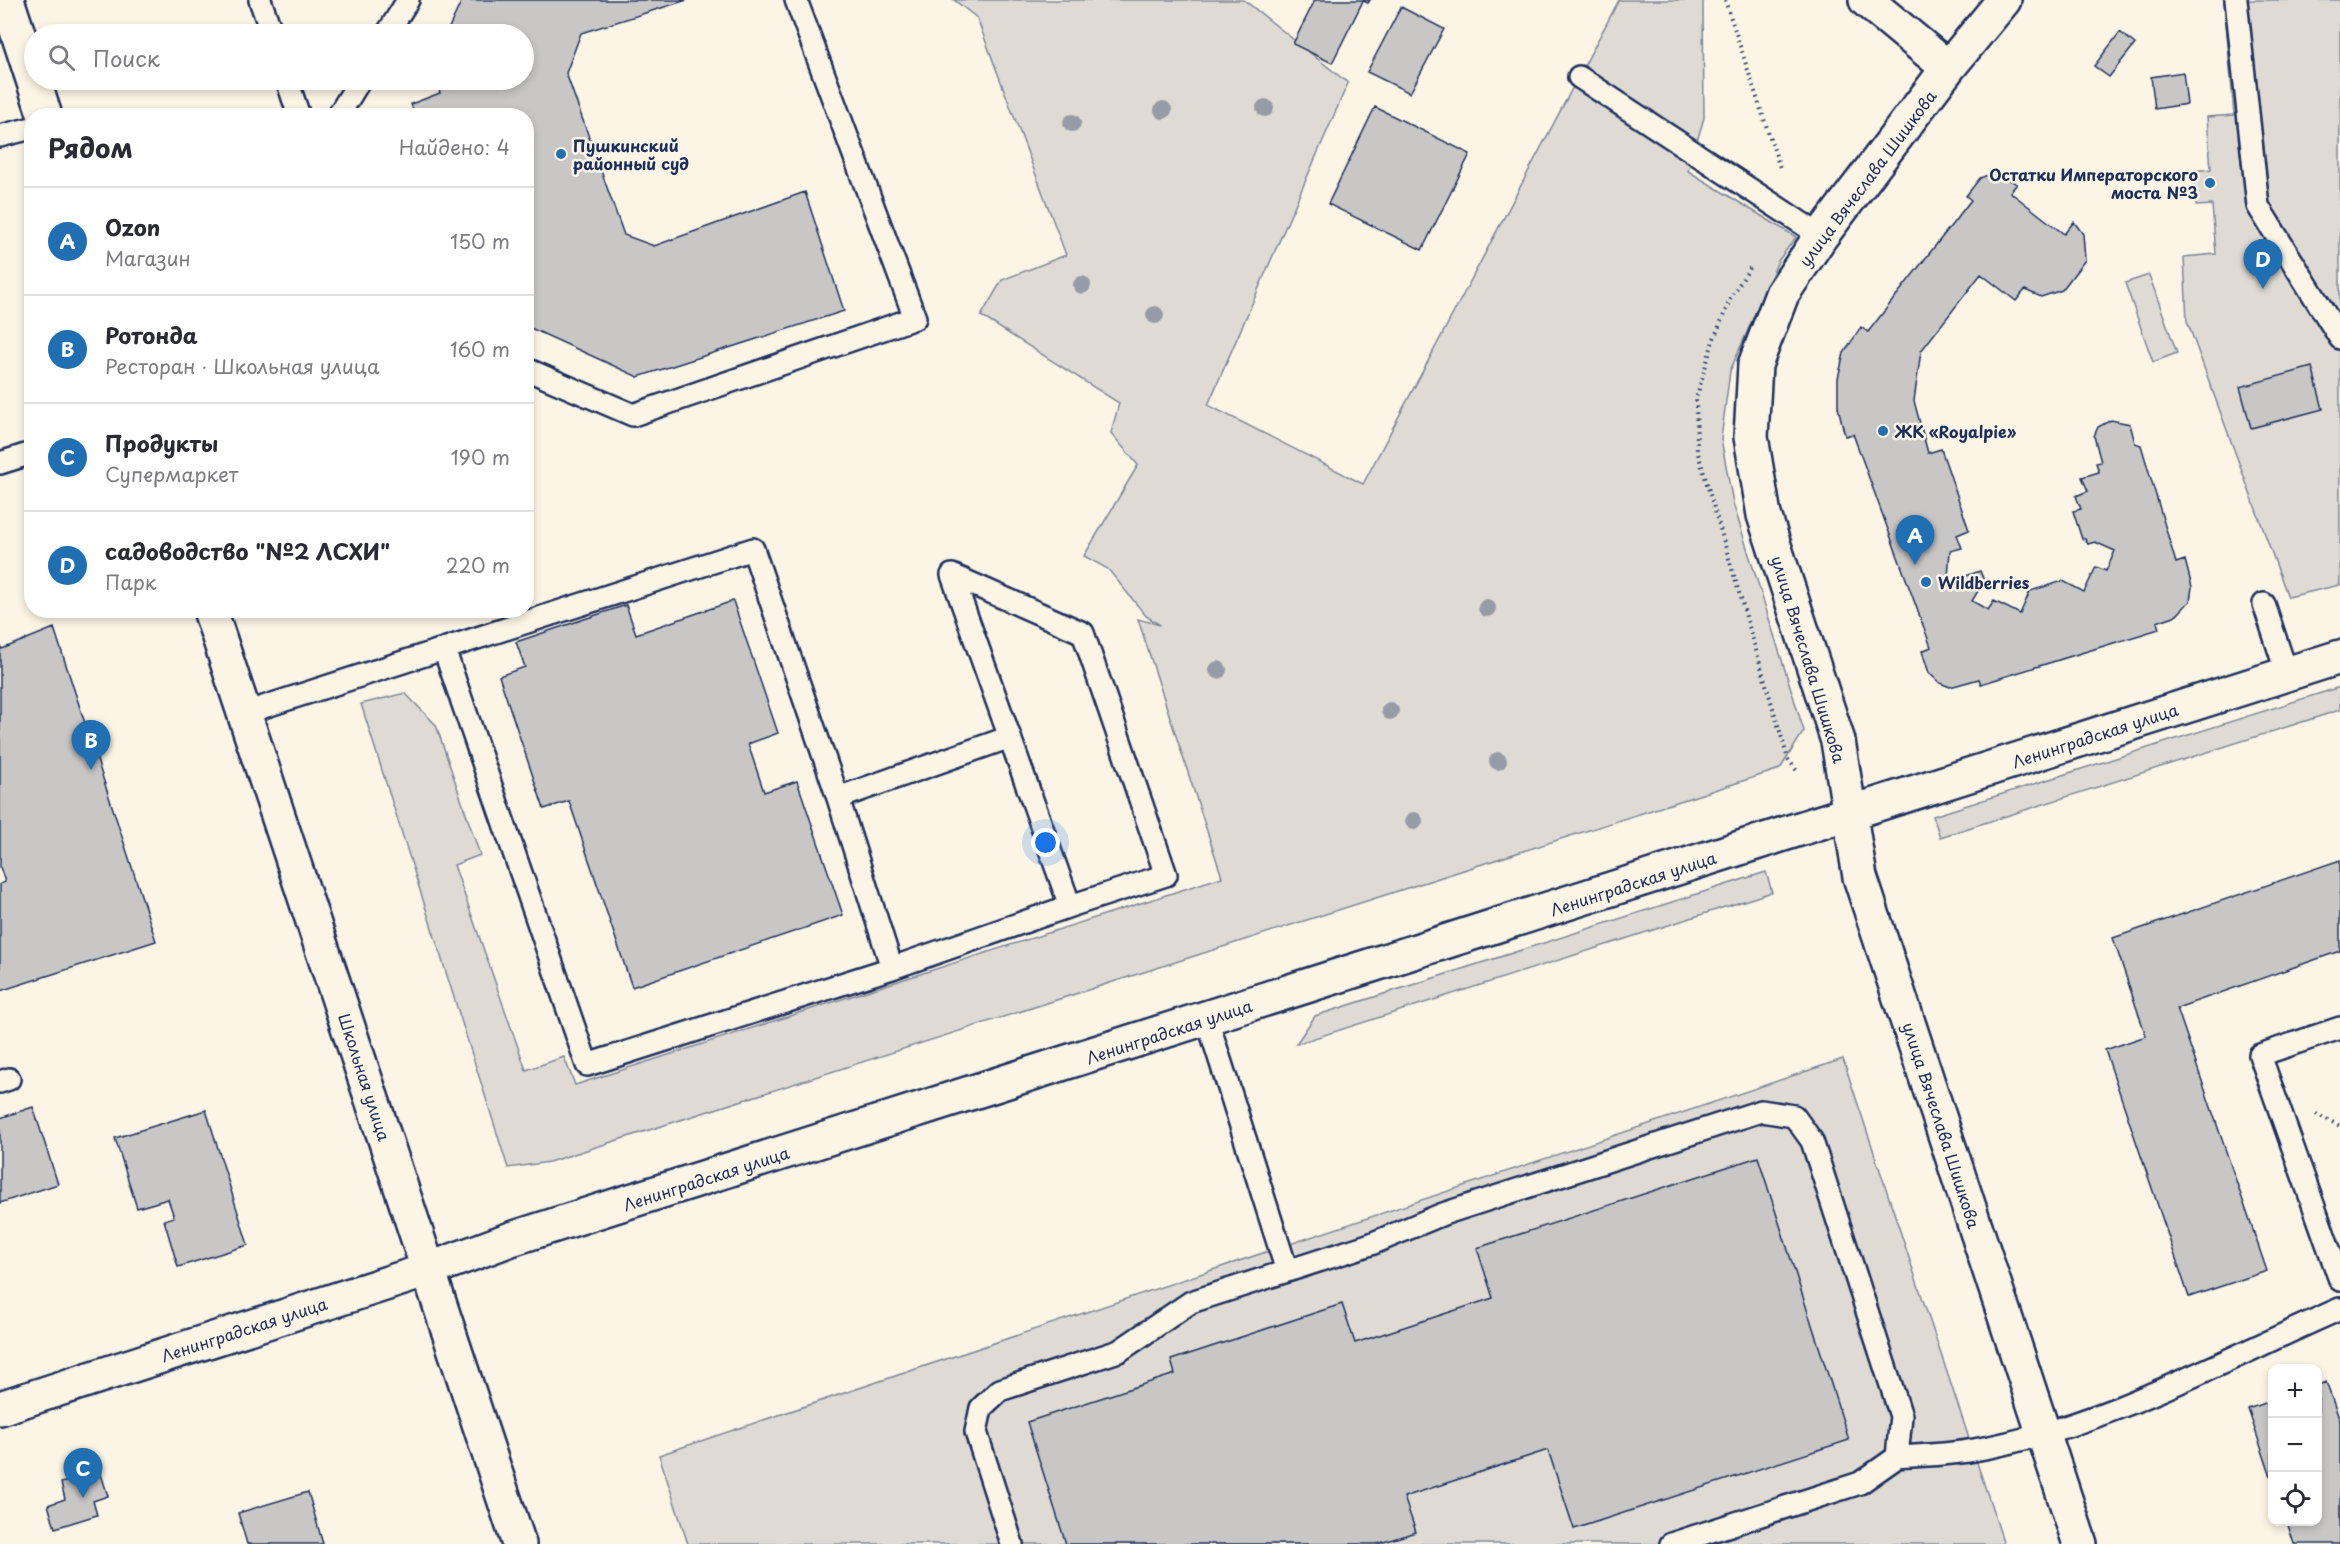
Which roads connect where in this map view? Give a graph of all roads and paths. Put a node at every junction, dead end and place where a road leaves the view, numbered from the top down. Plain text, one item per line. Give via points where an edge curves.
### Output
1 (7, 0) edge
2 (260, 0) edge
3 (408, 0) edge
4 (796, 0) edge
5 (1725, 0) edge
6 (1866, 0) edge
7 (2004, 0) edge
8 (2236, 0) edge
9 (268, 24) edge
10 (393, 24) edge
11 (24, 52) edge
12 (1948, 68) junction
13 (1579, 77) dead end
14 (36, 90) edge
15 (290, 90) edge
16 (354, 90) edge
17 (42, 108) edge
18 (296, 108) edge
19 (343, 108) edge
20 (24, 130) edge
21 (0, 136) edge
22 (1783, 176) dead end
23 (1821, 236) junction
24 (2340, 338) edge
25 (534, 372) edge
26 (24, 456) edge
27 (0, 463) edge
28 (2264, 604) dead end
29 (213, 618) edge
30 (444, 649) junction
31 (2340, 657) edge
32 (2287, 674) junction
33 (245, 713) junction
34 (1010, 737) junction
35 (838, 798) junction
36 (1851, 814) junction
37 (1070, 906) junction
38 (892, 968) junction
39 (1207, 1019) junction
40 (2340, 1028) edge
41 (428, 1270) junction
42 (1287, 1271) junction
43 (2340, 1280) edge
44 (2340, 1309) edge
45 (0, 1408) edge
46 (2044, 1433) junction
47 (1897, 1457) junction
48 (519, 1544) edge
49 (1012, 1544) edge
50 (1671, 1544) edge
51 (2080, 1544) edge

1 - 11 street
2 - 9 lane
3 - 10 lane
4 - 25 lane via 915,318 633,415
5 - 22 path
6 - 12 street
7 - 12 street, улица Вячеслава Шишкова
8 - 24 lane via 2258,206
12 - 23 street, улица Вячеслава Шишкова
13 - 23 lane
14 - 17 street
15 - 18 lane
16 - 19 lane
20 - 21 lane
23 - 36 street, улица Вячеслава Шишкова via 1782,294 1755,365 1751,437 1764,514 1838,741
26 - 27 lane
28 - 32 lane
29 - 33 street, Школьная улица
30 - 33 lane
30 - 35 lane via 753,549
30 - 38 lane via 587,1065
31 - 32 street, Ленинградская улица
32 - 36 street, Ленинградская улица
33 - 41 street, Школьная улица
34 - 35 lane
34 - 37 lane
34 - 37 lane via 952,575 1083,633 1166,875
35 - 38 lane
36 - 39 street, Ленинградская улица
36 - 46 street, улица Вячеслава Шишкова via 1860,877
37 - 38 lane
39 - 41 street, Ленинградская улица via 534,1232
39 - 42 lane
40 - 43 lane via 2260,1055
41 - 45 street, Ленинградская улица
41 - 48 street, Школьная улица
42 - 47 lane via 1371,1244 1443,1214 1761,1111 1794,1116 1812,1141 1901,1416
42 - 49 lane via 1191,1302 1119,1352 1000,1390 981,1408 975,1431
44 - 46 lane via 2107,1412
46 - 47 lane via 1974,1450
46 - 51 street, улица Вячеслава Шишкова
47 - 50 lane via 1860,1483

